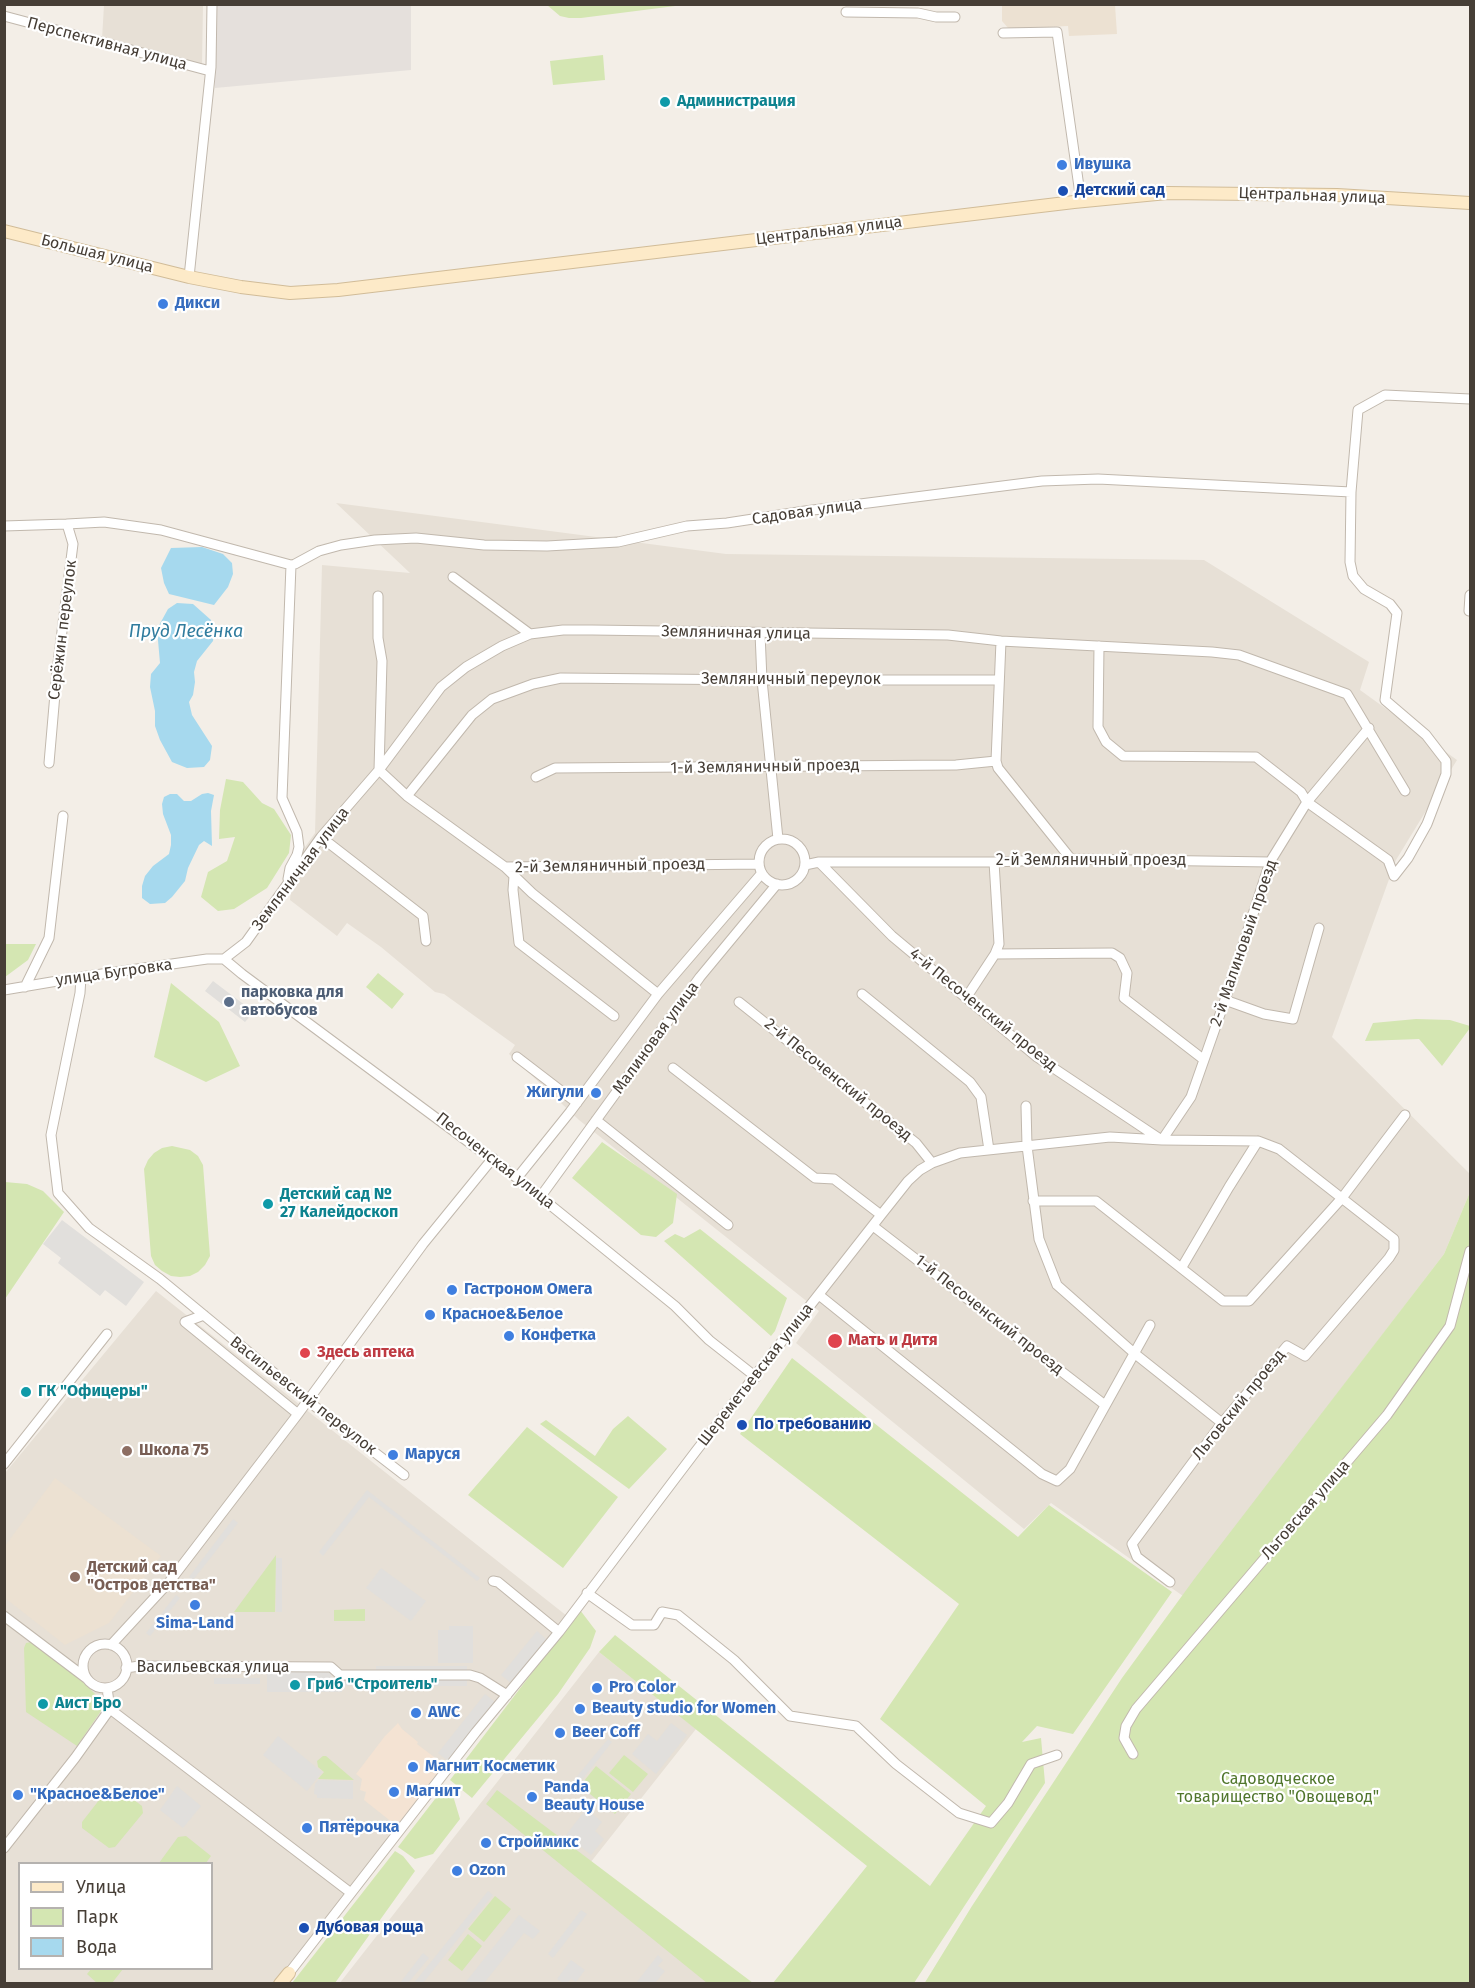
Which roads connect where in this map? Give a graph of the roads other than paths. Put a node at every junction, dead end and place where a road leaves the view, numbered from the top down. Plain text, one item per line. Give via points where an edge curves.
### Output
1 (212, 4) edge
2 (916, 9) edge
3 (846, 12) dead end
4 (4, 16) edge
5 (955, 17) dead end
6 (1003, 33) dead end
7 (210, 71) junction
8 (1081, 201) junction
9 (1470, 203) edge
10 (4, 231) edge
11 (189, 276) junction
12 (1470, 399) edge
13 (1351, 492) junction
14 (67, 524) junction
15 (4, 526) edge
16 (291, 565) junction
17 (453, 578) dead end
18 (1470, 595) edge
19 (378, 596) dead end
20 (1470, 611) edge
21 (760, 633) junction
22 (530, 634) junction
23 (1001, 641) junction
24 (1099, 646) junction
25 (998, 680) junction
26 (762, 681) junction
27 (1369, 728) junction
28 (996, 761) junction
29 (49, 763) dead end
30 (770, 766) junction
31 (380, 770) junction
32 (536, 777) dead end
33 (1406, 791) dead end
34 (407, 796) junction
35 (1307, 802) junction
36 (63, 816) dead end
37 (321, 837) junction
38 (778, 839) junction
39 (1071, 859) junction
40 (819, 862) junction
41 (994, 862) junction
42 (1270, 862) junction
43 (805, 865) junction
44 (505, 867) junction
45 (761, 868) junction
46 (514, 876) junction
47 (288, 881) junction
48 (777, 884) junction
49 (1319, 928) dead end
50 (426, 941) dead end
51 (995, 954) junction
52 (224, 959) junction
53 (81, 977) junction
54 (25, 987) junction
55 (4, 990) edge
56 (658, 994) junction
57 (862, 994) dead end
58 (966, 998) junction
59 (1225, 1000) junction
60 (740, 1002) dead end
61 (614, 1016) dead end
62 (517, 1058) dead end
63 (1203, 1059) junction
64 (673, 1068) dead end
65 (577, 1103) junction
66 (1026, 1106) dead end
67 (1405, 1115) dead end
68 (596, 1120) junction
69 (1162, 1140) junction
70 (1258, 1141) junction
71 (1027, 1146) junction
72 (989, 1150) junction
73 (493, 1158) junction
74 (932, 1163) junction
75 (518, 1178) junction
76 (541, 1196) junction
77 (1342, 1198) junction
78 (1033, 1201) junction
79 (881, 1215) junction
80 (728, 1225) dead end
81 (873, 1226) junction
82 (1394, 1239) joint
83 (1470, 1251) edge
84 (1182, 1267) junction
85 (819, 1295) junction
86 (204, 1315) junction
87 (1150, 1324) dead end
88 (106, 1334) dead end
89 (1134, 1353) junction
90 (756, 1377) junction
91 (308, 1401) junction
92 (1105, 1405) junction
93 (298, 1414) junction
94 (1222, 1423) junction
95 (4, 1464) edge
96 (404, 1475) dead end
97 (493, 1581) dead end
98 (1170, 1582) dead end
99 (587, 1593) junction
100 (4, 1616) edge
101 (559, 1632) junction
102 (111, 1645) junction
103 (126, 1668) junction
104 (87, 1679) junction
105 (106, 1688) junction
106 (507, 1695) junction
107 (110, 1709) junction
108 (1133, 1754) dead end
109 (1057, 1755) dead end
110 (4, 1848) edge
111 (351, 1893) junction
112 (289, 1972) joint
113 (280, 1983) edge

1 - 7 street
2 - 3 street
2 - 5 street via 936,17
4 - 7 street, Перспективная улица
6 - 8 street via 1057,32
7 - 11 street
8 - 9 street, Центральная улица via 1167,193 1337,195
8 - 11 street, Центральная улица via 338,290 290,293
10 - 11 street, Большая улица
12 - 13 street via 1384,395 1358,410
13 - 16 street, Садовая улица via 1098,479 1042,481 687,526 618,542 484,546 416,538 375,540 341,544
13 - 35 street via 1353,576 1397,613 1384,700 1426,735 1446,761 1446,774 1426,824 1394,876 1388,860
14 - 15 street
14 - 16 street via 104,522 161,530
14 - 29 street, Серёжин переулок via 73,544
16 - 47 street via 282,798 297,832 298,847
17 - 22 street
18 - 20 street
19 - 31 street via 382,661
21 - 22 street, Земляничная улица via 563,630
21 - 23 street, Земляничная улица via 948,635
21 - 26 street
22 - 31 street, Земляничная улица via 466,667 441,687
23 - 24 street, Земляничная улица
23 - 25 street
24 - 27 street, Земляничная улица via 1239,655 1347,694
24 - 35 street via 1098,727 1106,742 1123,756 1256,757 1301,792
25 - 26 street, Земляничный переулок
25 - 28 street
26 - 30 street
26 - 34 street, Земляничный переулок via 561,678 533,684 492,699 472,714
27 - 33 street, Земляничная улица
27 - 35 street, 2-й Малиновый проезд
28 - 30 street, 1-й Земляничный проезд via 956,765
28 - 39 street
30 - 32 street, 1-й Земляничный проезд via 555,768
30 - 38 street
31 - 34 street, 2-й Земляничный проезд
31 - 37 street, Земляничная улица
34 - 44 street, 2-й Земляничный проезд
35 - 42 street, 2-й Малиновый проезд
36 - 54 street via 50,938
37 - 47 street, Земляничная улица
37 - 50 street via 423,916
38 - 43 street via 799,845
38 - 45 street, Малиновая улица via 762,850
39 - 41 street, 2-й Земляничный проезд
39 - 42 street, 2-й Земляничный проезд
40 - 41 street, 2-й Земляничный проезд
40 - 43 street, 2-й Земляничный проезд
40 - 58 street, 4-й Песоченский проезд via 892,936
41 - 51 street via 999,937
42 - 59 street, 2-й Малиновый проезд
43 - 48 street, Малиновая улица via 799,878 785,885
44 - 45 street, 2-й Земляничный проезд
44 - 46 street
45 - 48 street
45 - 56 street, Малиновая улица
46 - 56 street
46 - 61 street via 519,943
47 - 52 street, Земляничная улица via 246,942
48 - 68 street, Малиновая улица via 700,977
49 - 59 street via 1293,1018 1264,1014
51 - 58 street
51 - 63 street via 1112,953 1120,958 1127,973 1124,998
52 - 53 street, улица Бугровка
52 - 73 street, Песоченская улица
53 - 54 street, улица Бугровка
53 - 86 street, Васильевский переулок via 51,1135 58,1193 89,1228
54 - 55 street, улица Бугровка
56 - 65 street, Малиновая улица
57 - 72 street via 970,1082 981,1096
58 - 69 street, 4-й Песоченский проезд via 1037,1057
59 - 63 street, 2-й Малиновый проезд
60 - 74 street, 2-й Песоченский проезд via 916,1143
62 - 65 street
63 - 69 street, 2-й Малиновый проезд via 1191,1097
64 - 79 street via 815,1178 834,1179
65 - 75 street, Малиновая улица
66 - 71 street
67 - 77 street
68 - 76 street, Малиновая улица
68 - 80 street
69 - 70 street, Шереметьевская улица
69 - 71 street, Шереметьевская улица via 1110,1137
70 - 77 street, Шереметьевская улица via 1279,1149
70 - 84 street
71 - 72 street, Шереметьевская улица
71 - 78 street
72 - 74 street, Шереметьевская улица via 960,1153
73 - 75 street, Песоченская улица
73 - 91 street via 423,1244
74 - 79 street, Шереметьевская улица via 908,1181
75 - 76 street, Песоченская улица
76 - 90 street, Песоченская улица
77 - 82 street, Шереметьевская улица
77 - 84 street via 1249,1300 1223,1300
78 - 84 street via 1096,1200
78 - 89 street via 1039,1239 1058,1285
79 - 81 street, Шереметьевская улица
81 - 85 street, Шереметьевская улица
81 - 92 street, 1-й Песоченский проезд
82 - 94 street, Льговский проезд via 1389,1258 1305,1356 1287,1346
83 - 108 street, Льговская улица via 1450,1326 1387,1415 1136,1709 1124,1738
85 - 90 street, Шереметьевская улица
85 - 92 street via 1042,1474 1057,1481 1070,1469
86 - 91 street, Васильевский переулок
86 - 93 street via 185,1322
87 - 89 street
88 - 95 street
89 - 92 street
89 - 94 street
90 - 99 street, Шереметьевская улица
91 - 93 street
91 - 96 street, Васильевский переулок
93 - 102 street via 170,1581
94 - 98 street, Льговский проезд via 1132,1544 1137,1557
97 - 101 street
99 - 101 street, Шереметьевская улица
99 - 109 street via 632,1625 654,1625 662,1612 678,1615 734,1660 790,1716 856,1726 896,1764 959,1813 991,1823 1031,1764
100 - 104 street
101 - 106 street, Шереметьевская улица
102 - 103 street via 123,1654
102 - 104 street via 97,1645 87,1653 83,1666
103 - 105 street via 120,1682
103 - 106 street, Васильевская улица via 331,1667 340,1675 470,1675
104 - 105 street
105 - 107 street
106 - 111 street, Шереметьевская улица
107 - 110 street
107 - 111 street
111 - 112 street, Шереметьевская улица
112 - 113 street, Шереметьевская улица

